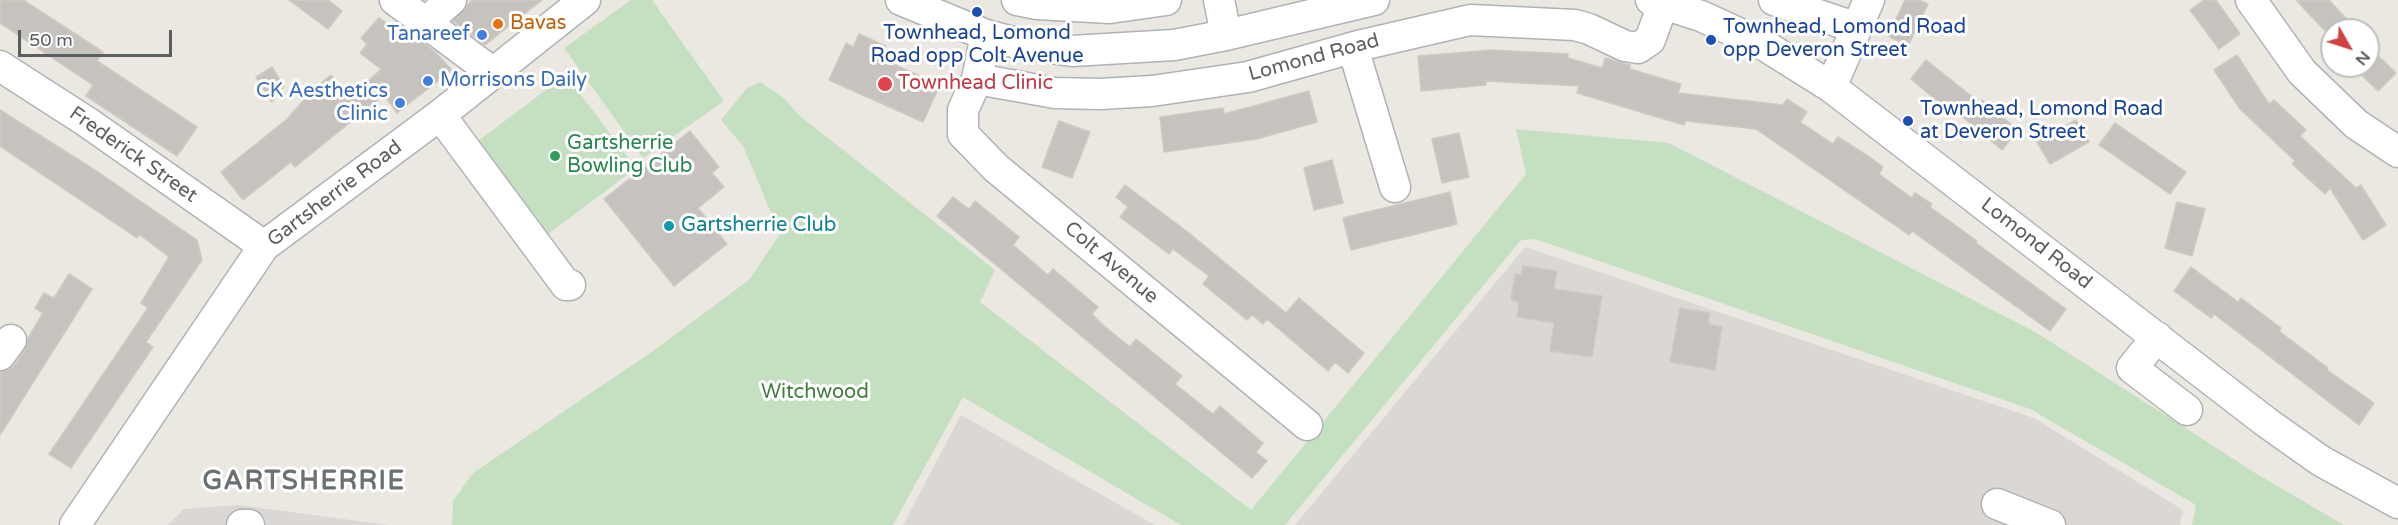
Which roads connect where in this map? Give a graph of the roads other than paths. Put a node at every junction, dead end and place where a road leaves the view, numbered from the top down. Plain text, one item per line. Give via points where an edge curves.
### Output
1 (395, 0) edge
2 (451, 0) edge
3 (585, 0) edge
4 (901, 0) edge
5 (1017, 0) edge
6 (1167, 0) edge
7 (1219, 0) edge
8 (1374, 0) edge
9 (1774, 0) edge
10 (1869, 0) edge
11 (2251, 0) edge
12 (1657, 2) edge
13 (426, 22) junction
14 (1857, 27) junction
15 (986, 35) junction
16 (1226, 35) junction
17 (1353, 48) junction
18 (0, 66) edge
19 (492, 72) junction
20 (977, 79) junction
21 (1831, 87) junction
22 (440, 115) junction
23 (2398, 152) edge
24 (1395, 186) dead end
25 (264, 246) junction
26 (570, 285) dead end
27 (2157, 336) junction
28 (2187, 410) dead end
29 (1308, 425) dead end
30 (2398, 503) edge
31 (1997, 504) dead end
32 (75, 525) edge
33 (242, 525) edge
34 (249, 525) edge
35 (2050, 525) edge

1 - 13 street
2 - 13 street
3 - 19 street, Gartsherrie Road
4 - 15 street, Lomond Road
5 - 6 street via 1110,8
7 - 16 street
8 - 16 street, Lomond Road
9 - 14 street
10 - 14 street
11 - 23 street via 2302,72 2356,124
12 - 17 street, Lomond Road via 1650,40 1638,48 1575,25 1470,20
12 - 21 street, Lomond Road via 1701,16 1764,45
13 - 19 street
14 - 21 street
15 - 16 street, Lomond Road via 1072,51 1174,45
15 - 20 street
17 - 20 street, Lomond Road via 1248,77 1152,91 1055,93
17 - 24 street
18 - 25 street, Frederick Street
19 - 22 street, Gartsherrie Road
20 - 29 street, Colt Avenue via 963,110 963,134 996,168
21 - 27 street, Lomond Road
22 - 25 street, Gartsherrie Road
22 - 26 street via 566,285
25 - 32 street, Gartsherrie Road
27 - 28 street via 2132,368
27 - 30 street, Lomond Road via 2321,461
31 - 35 street
33 - 34 street

